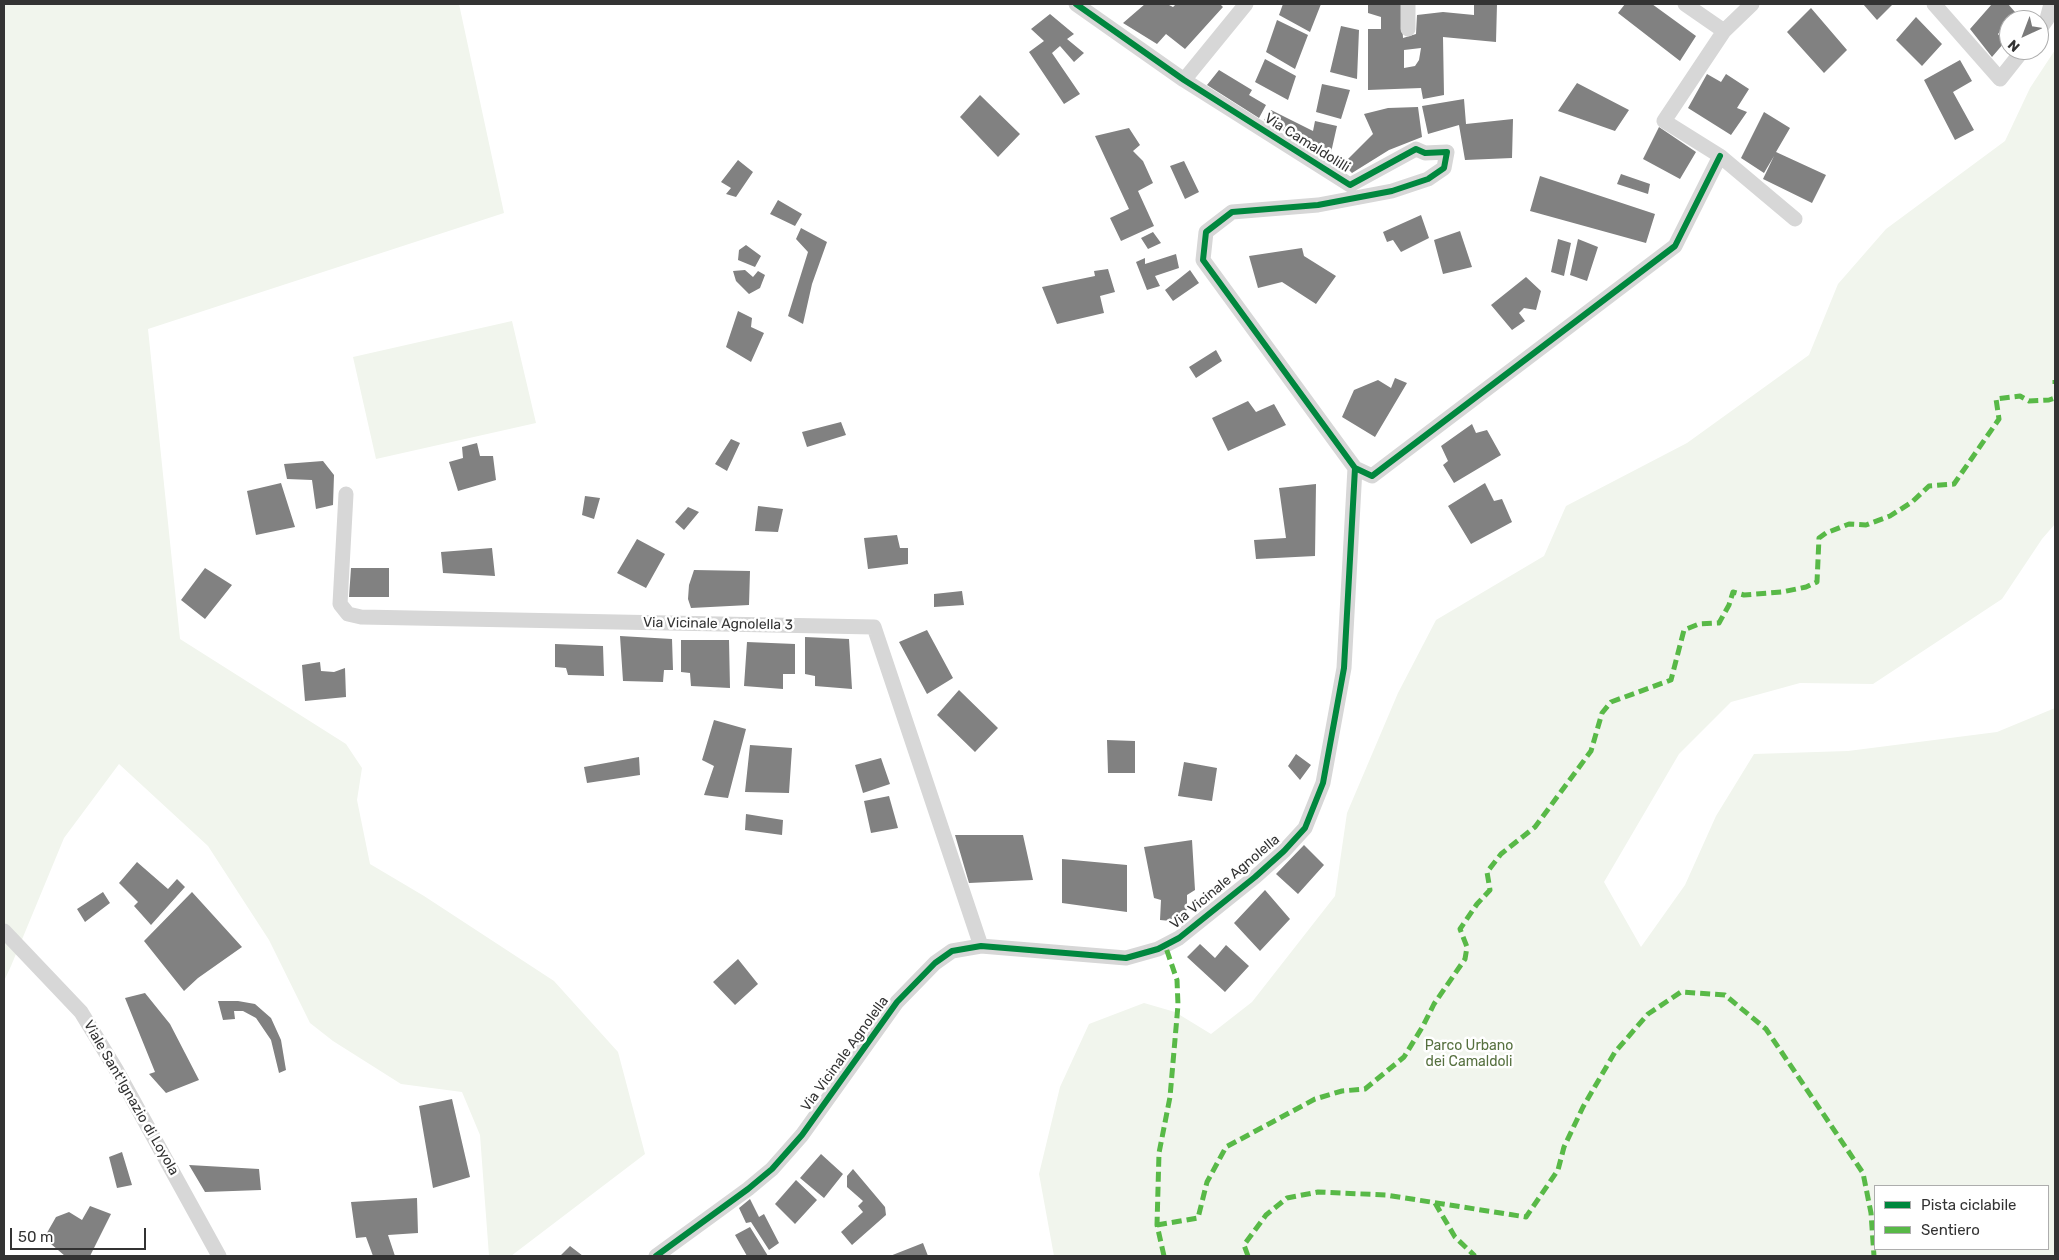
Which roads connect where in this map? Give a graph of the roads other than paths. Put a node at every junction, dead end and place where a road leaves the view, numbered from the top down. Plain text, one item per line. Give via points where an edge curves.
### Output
1 (1076, 4) edge
2 (1246, 4) edge
3 (1408, 4) edge
4 (1685, 4) edge
5 (1752, 4) edge
6 (1934, 4) edge
7 (1408, 29) dead end
8 (1724, 31) junction
9 (2015, 60) edge
10 (1184, 80) junction
11 (1720, 156) junction
12 (1795, 219) dead end
13 (1356, 468) junction
14 (346, 494) dead end
15 (4, 931) edge
16 (981, 946) junction
17 (219, 1256) edge
18 (656, 1256) edge

1 - 10 street, Via Camaldolilli
2 - 10 street
3 - 7 street
4 - 8 street
5 - 8 street
6 - 9 street via 2000,79
8 - 11 street via 1664,121
10 - 13 street, Via Camaldolilli via 1350,185 1416,148 1425,153 1447,152 1444,168 1428,179 1392,191 1318,205 1232,212 1206,232 1203,260
11 - 12 street
11 - 13 street via 1675,246 1372,476
13 - 16 street, Via Vicinale Agnolella via 1344,668 1323,783 1305,828 1254,877 1179,938 1158,949 1126,958
14 - 16 street, Via Vicinale Agnolella 3 via 340,604 348,614 371,618 874,627
15 - 17 street, Viale Sant'Ignazio di Loyola via 82,1012
16 - 18 street, Via Vicinale Agnolella via 952,951 935,963 897,1002 802,1135 772,1169

